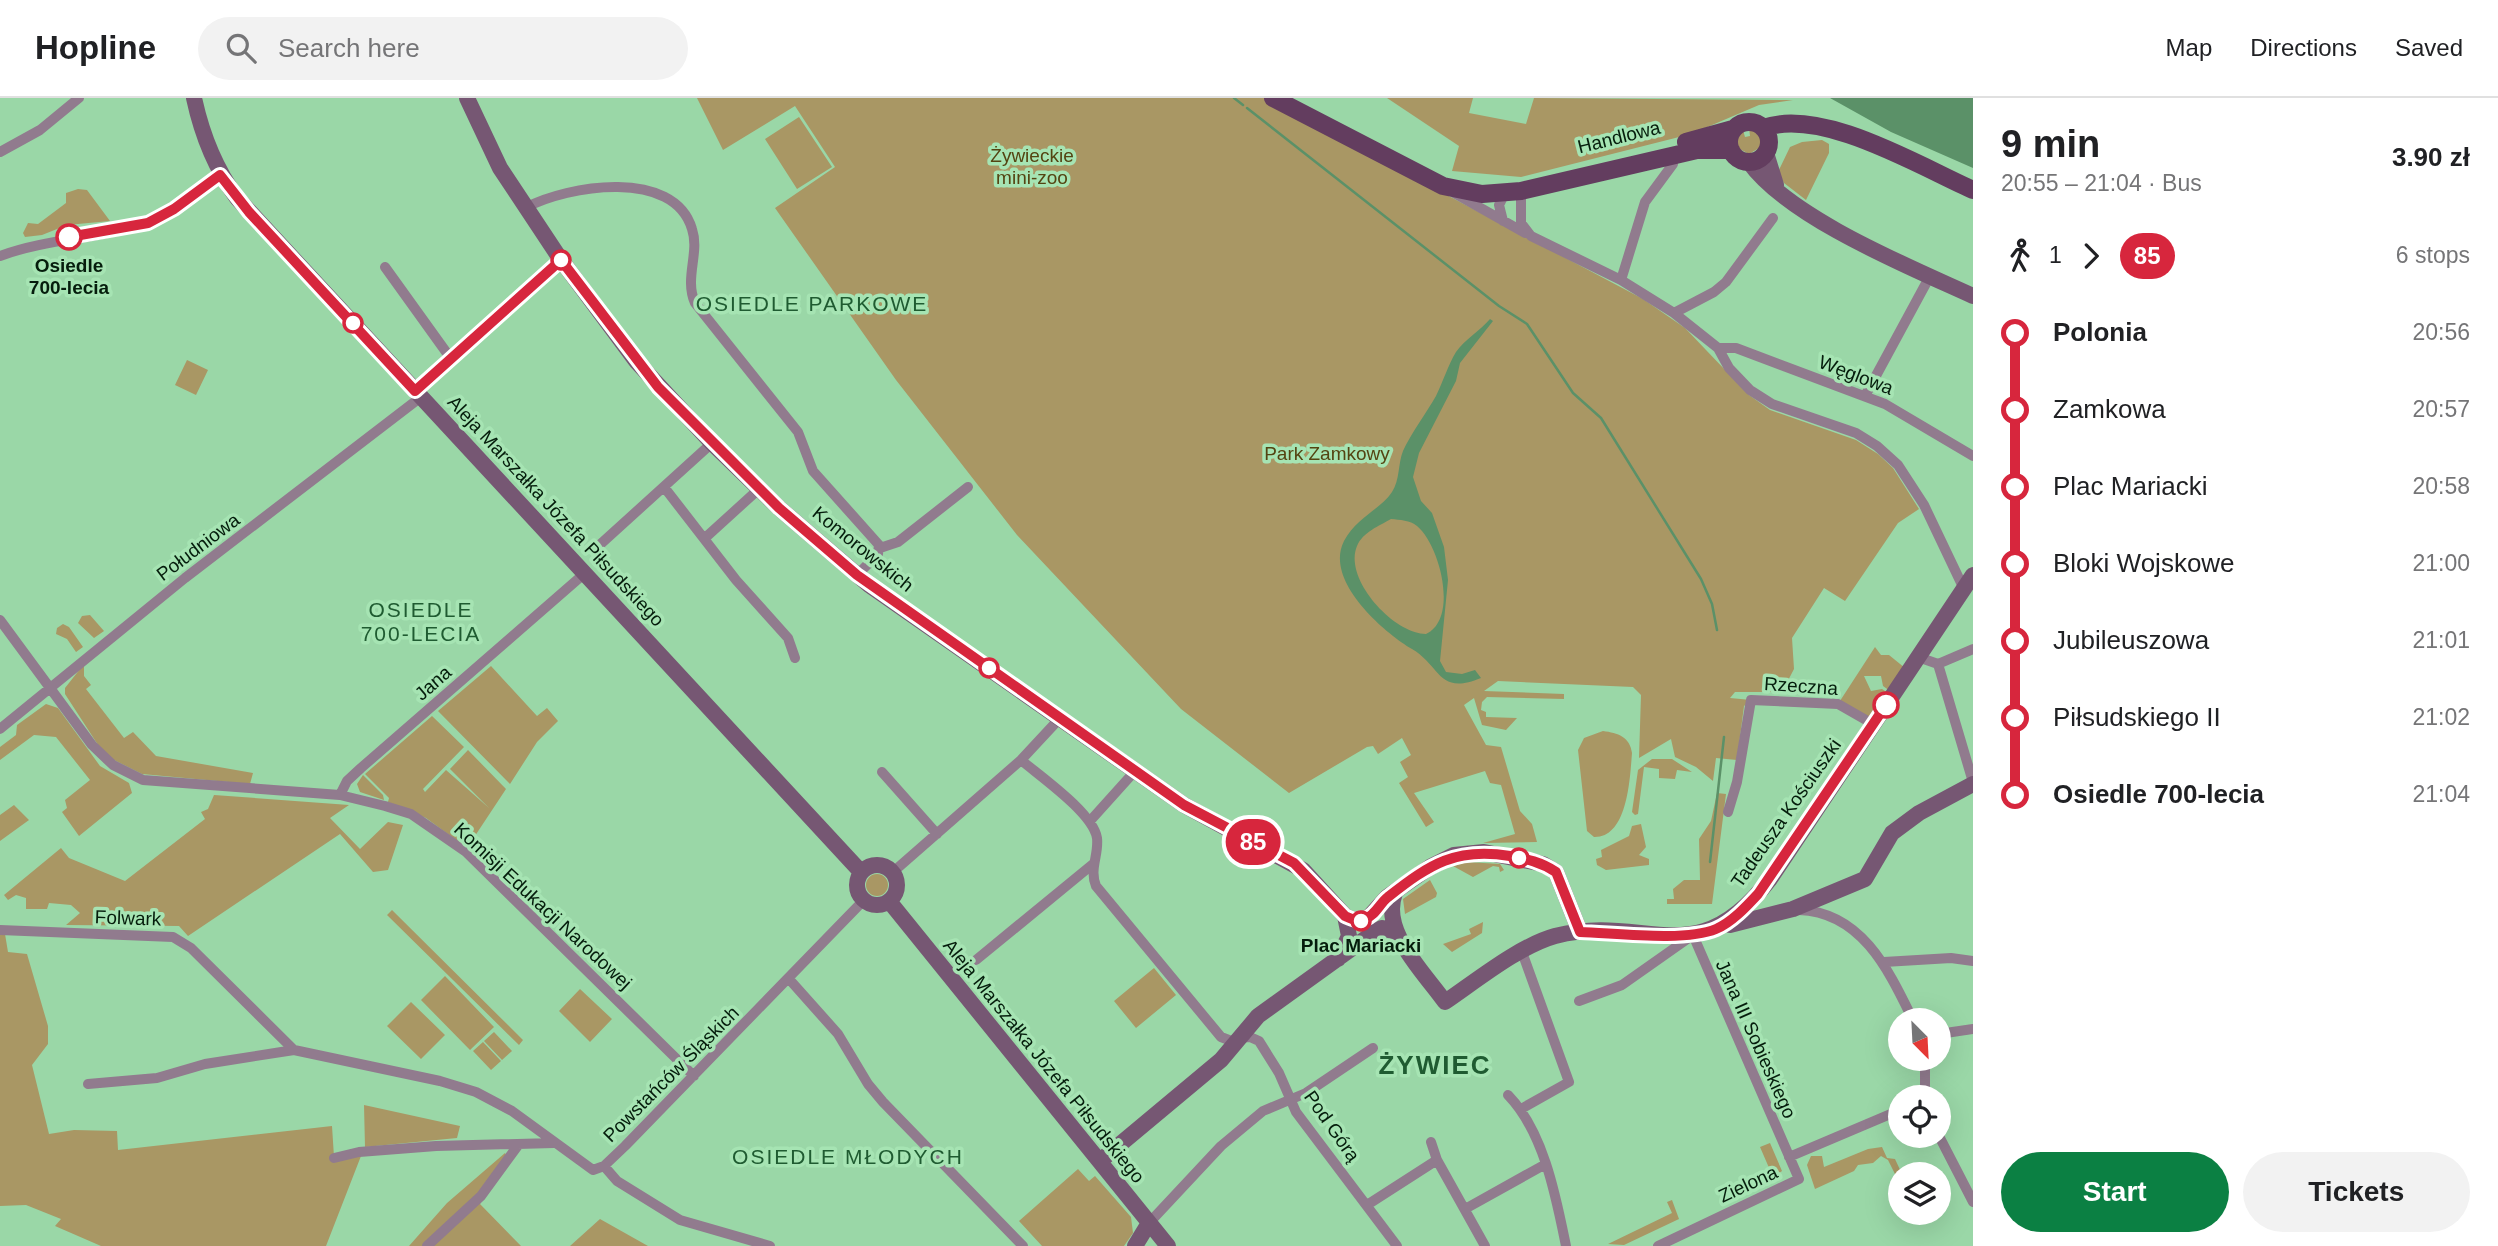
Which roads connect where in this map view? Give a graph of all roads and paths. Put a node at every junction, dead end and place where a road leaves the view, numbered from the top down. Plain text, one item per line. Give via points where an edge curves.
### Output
1 (79, 98) edge
2 (194, 98) edge
3 (467, 98) edge
4 (1273, 98) edge
5 (1297, 98) edge
6 (1734, 129) junction
7 (1766, 141) junction
8 (1731, 150) junction
9 (0, 152) edge
10 (1749, 162) junction
11 (1673, 164) dead end
12 (220, 175) junction
13 (1443, 186) junction
14 (1513, 189) junction
15 (1973, 190) edge
16 (1779, 191) junction
17 (525, 208) junction
18 (1773, 218) dead end
19 (1503, 221) junction
20 (1531, 236) junction
21 (0, 256) edge
22 (561, 260) junction
23 (384, 267) dead end
24 (1930, 276) junction
25 (1620, 280) junction
26 (1973, 296) edge
27 (1674, 313) junction
28 (1717, 348) junction
29 (446, 361) junction
30 (418, 394) junction
31 (1865, 396) junction
32 (712, 443) junction
33 (1973, 456) edge
34 (968, 487) dead end
35 (664, 488) junction
36 (760, 488) junction
37 (705, 538) junction
38 (880, 548) junction
39 (594, 550) dead end
40 (585, 573) junction
41 (857, 575) junction
42 (1973, 575) edge
43 (1964, 589) junction
44 (0, 620) edge
45 (1973, 649) edge
46 (1918, 657) junction
47 (795, 658) dead end
48 (1938, 664) junction
49 (52, 689) junction
50 (1061, 717) junction
51 (1873, 724) junction
52 (0, 729) edge
53 (1021, 760) junction
54 (1135, 771) junction
55 (882, 772) dead end
56 (1973, 783) edge
57 (340, 795) junction
58 (1728, 812) dead end
59 (1090, 821) junction
60 (937, 834) junction
61 (1093, 864) junction
62 (861, 872) junction
63 (893, 872) junction
64 (1770, 879) junction
65 (1395, 893) junction
66 (1835, 894) junction
67 (864, 900) junction
68 (888, 901) junction
69 (1789, 910) junction
70 (1345, 916) junction
71 (1836, 919) junction
72 (1717, 928) junction
73 (0, 930) edge
74 (1396, 932) junction
75 (1580, 932) junction
76 (1693, 935) junction
77 (1522, 952) junction
78 (1338, 959) junction
79 (976, 960) dead end
80 (1973, 961) edge
81 (1884, 962) junction
82 (789, 979) junction
83 (1579, 1001) dead end
84 (1907, 1008) edge
85 (1973, 1029) edge
86 (1951, 1032) edge
87 (1236, 1040) junction
88 (1373, 1048) dead end
89 (295, 1050) junction
90 (694, 1076) junction
91 (88, 1084) dead end
92 (1508, 1095) dead end
93 (1290, 1098) junction
94 (1521, 1109) junction
95 (1888, 1115) edge
96 (1431, 1142) dead end
97 (554, 1143) junction
98 (519, 1144) junction
99 (1944, 1148) edge
100 (1789, 1157) junction
101 (334, 1158) dead end
102 (1437, 1160) junction
103 (1100, 1161) junction
104 (1544, 1165) junction
105 (604, 1166) junction
106 (1973, 1202) edge
107 (1367, 1205) junction
108 (1465, 1209) junction
109 (1149, 1223) junction
110 (1391, 1244) edge
111 (427, 1246) edge
112 (770, 1246) edge
113 (1023, 1246) edge
114 (1135, 1246) edge
115 (1168, 1246) edge
116 (1485, 1246) edge
117 (1566, 1246) edge
118 (1658, 1246) edge

1 - 9 street via 40,130
2 - 12 street, Aleja Marszałka Józefa Piłsudskiego
3 - 17 street, Komorowskich
4 - 13 main road
5 - 14 main road via 1448,176
6 - 7 main road via 1751,122
6 - 8 main road via 1729,139
6 - 14 main road, Handlowa
7 - 10 main road
7 - 15 main road via 1804,125 1844,132
7 - 16 street via 1768,167
8 - 10 main road via 1738,159
8 - 14 main road, Handlowa via 1697,149
10 - 16 street
11 - 25 street via 1645,202
12 - 21 street via 148,223
12 - 30 street, Aleja Marszałka Józefa Piłsudskiego
13 - 14 main road via 1482,194
13 - 19 street
14 - 19 street via 1499,205
14 - 20 street via 1521,223
16 - 24 street via 1846,236
17 - 22 street, Komorowskich
17 - 38 street via 556,194 640,188 676,201 694,237 690,282 695,303 798,432 813,471
18 - 27 street via 1726,282
19 - 20 street
20 - 25 street
22 - 29 street, Południowa
22 - 32 street, Komorowskich via 636,361
23 - 29 street via 445,349
24 - 26 street
24 - 31 street
25 - 27 street
27 - 28 street
28 - 31 street, Węglowa via 1736,348
28 - 43 street via 1726,364 1760,397 1856,433 1898,465 1924,506
29 - 30 street, Południowa
30 - 40 street, Aleja Marszałka Józefa Piłsudskiego
30 - 49 street, Południowa via 149,606
31 - 33 street, Węglowa
32 - 35 street
32 - 36 street, Komorowskich
34 - 38 street via 898,542
35 - 37 street
35 - 39 street
36 - 37 street
36 - 41 street, Komorowskich
37 - 47 street via 789,638
38 - 41 street
40 - 57 street, Jana via 347,781
40 - 62 street, Aleja Marszałka Józefa Piłsudskiego
41 - 50 street, Komorowskich
42 - 43 street, Tadeusza Kościuszki
43 - 46 street, Tadeusza Kościuszki
44 - 49 street, Komisji Edukacji Narodowej
45 - 48 street
46 - 48 street
46 - 51 street, Tadeusza Kościuszki
48 - 56 street
49 - 52 street, Południowa
49 - 57 street, Komisji Edukacji Narodowej via 103,757 143,780
50 - 53 street
50 - 54 street, Komorowskich
51 - 58 street, Rzeczna via 1838,704 1751,700
51 - 64 street, Tadeusza Kościuszki
53 - 59 street
53 - 60 street
54 - 59 street
54 - 70 street, Komorowskich via 1184,805 1294,863
55 - 60 street
56 - 66 street via 1903,824 1885,841 1867,877
57 - 90 street, Komisji Edukacji Narodowej via 411,814 466,852
59 - 61 street via 1097,843
60 - 63 street
61 - 79 street
61 - 87 street via 1093,880 1104,896 1221,1037
62 - 63 street via 873,865
62 - 67 street via 857,887
63 - 68 street via 896,891
64 - 69 street via 1768,900
64 - 72 street, Tadeusza Kościuszki via 1746,906
65 - 70 street via 1368,918
65 - 74 street via 1390,910
65 - 75 street via 1422,872 1465,852 1526,859 1556,872
66 - 69 street
66 - 71 street via 1830,904
67 - 68 street via 876,905
67 - 82 street, Powstańców Śląskich
68 - 103 street, Aleja Marszałka Józefa Piłsudskiego
69 - 71 street via 1814,910
69 - 72 street
70 - 78 street via 1349,936
71 - 81 street
72 - 76 street, Tadeusza Kościuszki
73 - 89 street, Folwark via 173,937 191,948
74 - 77 street, Tadeusza Kościuszki via 1445,1002
74 - 78 street via 1382,928
75 - 76 street, Tadeusza Kościuszki
75 - 77 street, Tadeusza Kościuszki via 1554,936
76 - 83 street via 1622,985
76 - 100 street, Jana III Sobieskiego
77 - 94 street via 1569,1082
78 - 87 street via 1258,1016
80 - 81 street
81 - 84 street
82 - 90 street, Powstańców Śląskich
82 - 113 street via 838,1034 883,1102
85 - 86 street
87 - 93 street, Pod Górą via 1250,1037 1259,1041
87 - 103 street via 1221,1060
88 - 93 street via 1306,1093
89 - 91 street via 205,1064 157,1078
89 - 97 street via 476,1092 512,1111
90 - 105 street, Powstańców Śląskich
92 - 94 street
93 - 107 street, Pod Górą
93 - 109 street via 1272,1105 1237,1131
94 - 104 street
95 - 100 street, Zielona
96 - 102 street
97 - 98 street
97 - 105 street via 587,1168
98 - 101 street via 377,1150
98 - 111 street via 481,1196
99 - 106 street
100 - 118 street, Zielona via 1798,1179
102 - 107 street
102 - 108 street
103 - 109 street, Aleja Marszałka Józefa Piłsudskiego
104 - 108 street
104 - 117 street
105 - 112 street, Powstańców Śląskich via 617,1181 680,1220
107 - 110 street, Pod Górą
108 - 116 street
109 - 114 street
109 - 115 street, Aleja Marszałka Józefa Piłsudskiego

